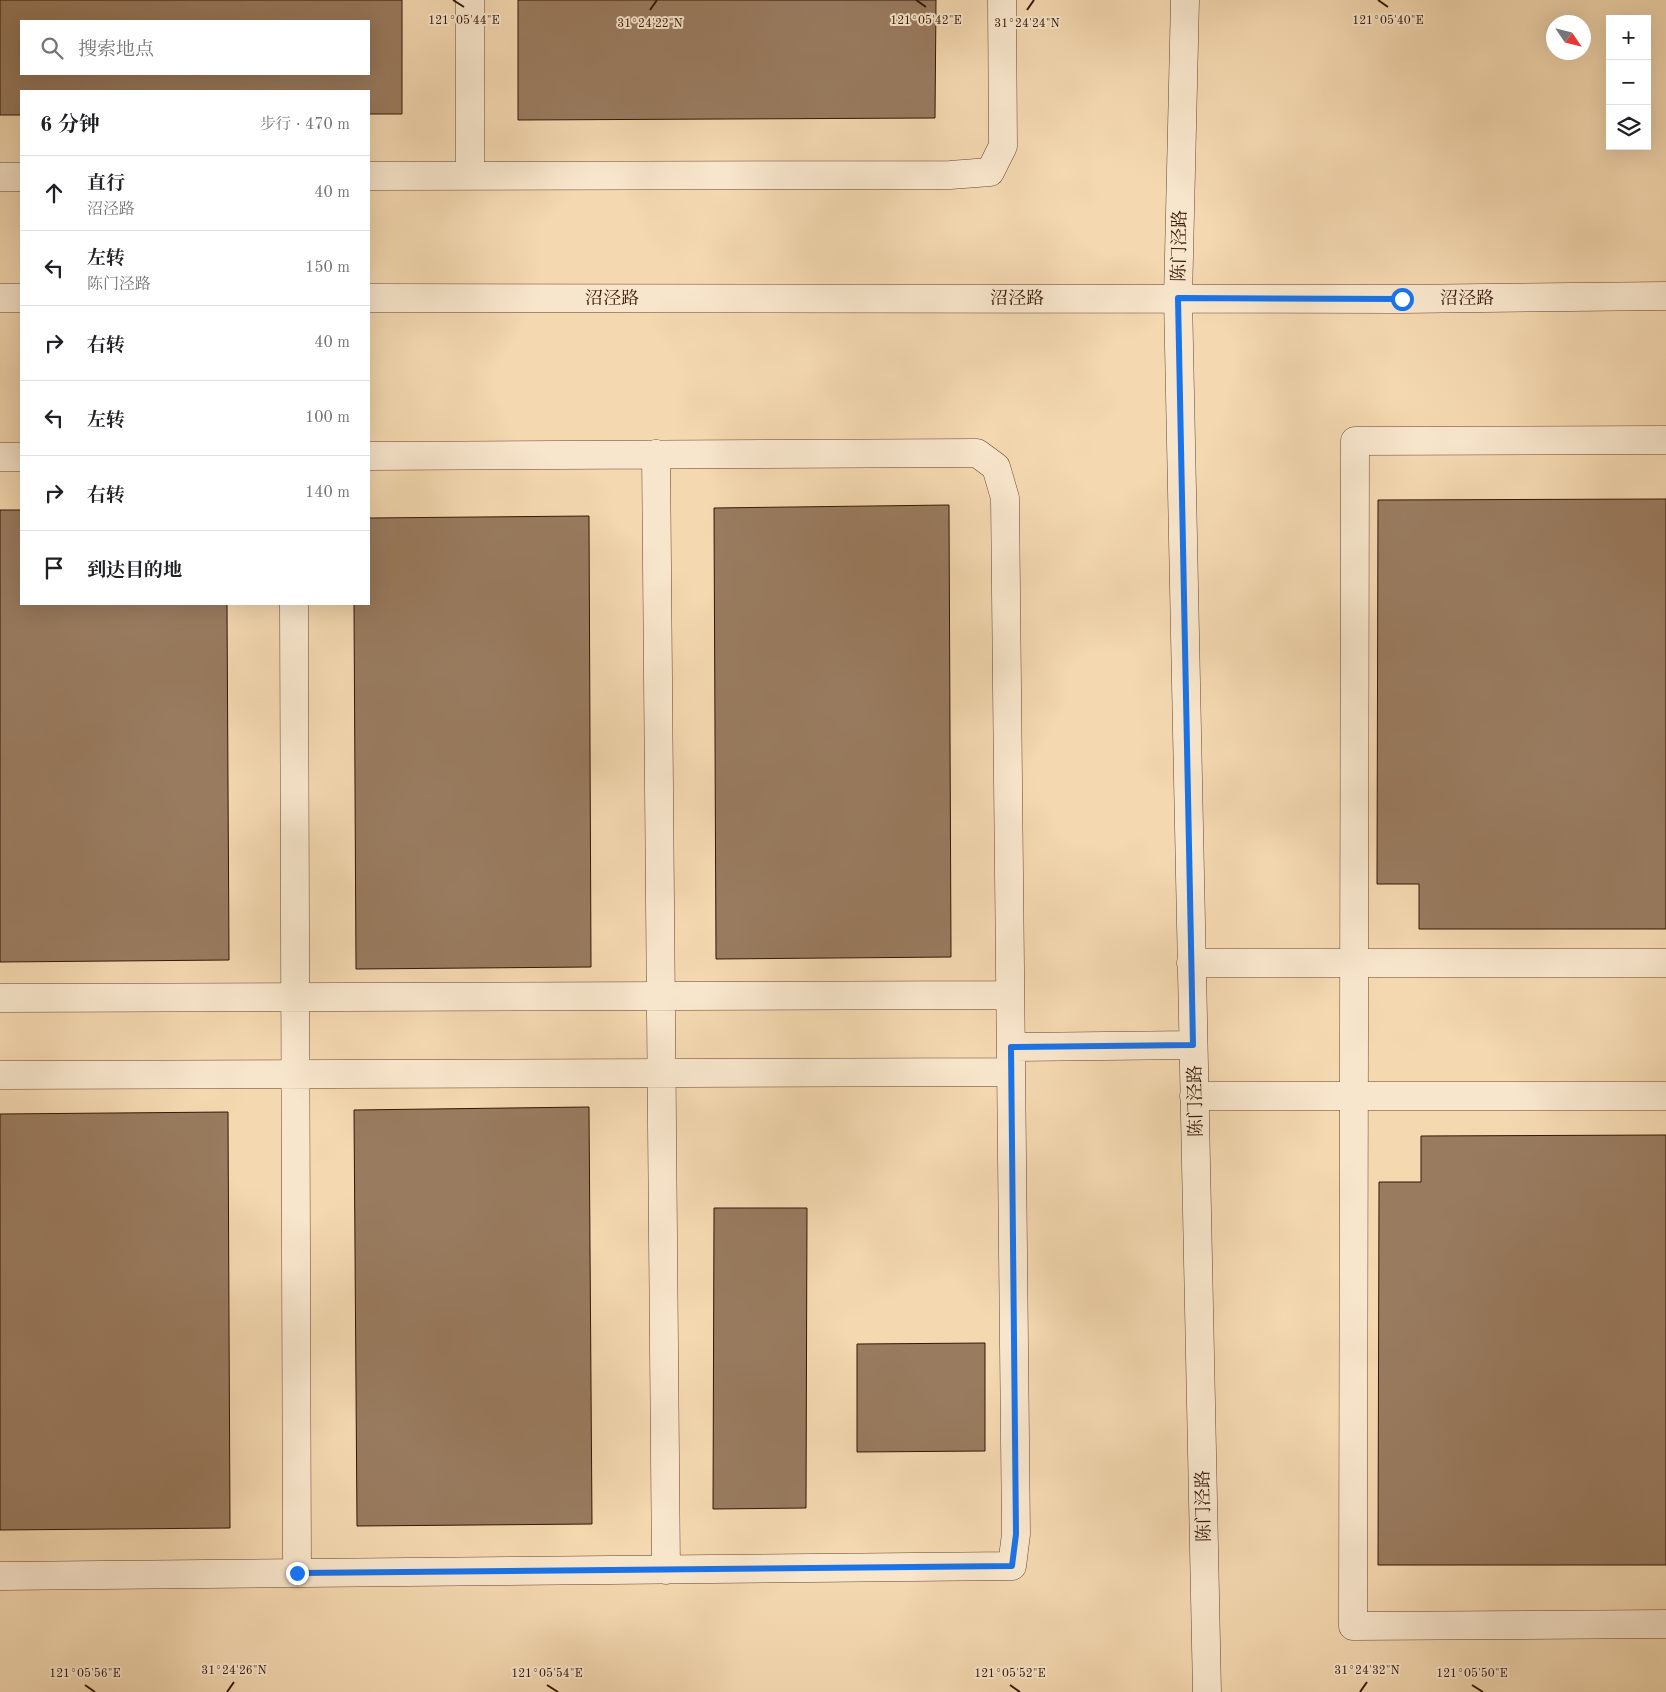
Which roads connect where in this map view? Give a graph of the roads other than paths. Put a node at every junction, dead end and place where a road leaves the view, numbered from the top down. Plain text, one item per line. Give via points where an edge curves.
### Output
1 (470, 0) edge
2 (1002, 0) edge
3 (1185, 0) edge
4 (370, 176) edge
5 (470, 176) junction
6 (0, 177) edge
7 (20, 177) edge
8 (1666, 296) edge
9 (0, 298) edge
10 (20, 298) edge
11 (370, 298) edge
12 (1178, 298) junction
13 (1666, 440) edge
14 (656, 454) junction
15 (370, 456) edge
16 (0, 457) edge
17 (20, 457) edge
18 (294, 605) edge
19 (1191, 963) junction
20 (1666, 963) edge
21 (1354, 964) junction
22 (1010, 994) junction
23 (661, 996) junction
24 (295, 997) junction
25 (0, 998) edge
26 (1193, 1045) junction
27 (1011, 1059) junction
28 (661, 1072) junction
29 (295, 1074) junction
30 (0, 1075) edge
31 (1194, 1096) junction
32 (1354, 1096) junction
33 (1666, 1096) edge
34 (666, 1570) junction
35 (297, 1573) junction
36 (0, 1576) edge
37 (1666, 1624) edge
38 (1207, 1692) edge

1 - 5 street
2 - 5 street via 1003,146 990,172 950,175
3 - 12 street, 陈门泾路
4 - 5 street
6 - 7 street
8 - 12 street, 沼泾路
9 - 10 street
11 - 12 street, 沼泾路
12 - 19 street, 陈门泾路
13 - 21 street via 1355,441
14 - 15 street
14 - 22 street via 977,453 996,467 1005,498
14 - 23 street
16 - 17 street
18 - 24 street
19 - 21 street
19 - 26 street, 陈门泾路
20 - 21 street
21 - 32 street
22 - 23 street
22 - 27 street
23 - 24 street
23 - 28 street
24 - 25 street
24 - 29 street
26 - 27 street
26 - 31 street, 陈门泾路
27 - 28 street
27 - 34 street via 1016,1534 1012,1566
28 - 29 street
28 - 34 street
29 - 30 street
29 - 35 street
31 - 32 street
31 - 38 street, 陈门泾路
32 - 33 street
32 - 37 street via 1353,1626
34 - 35 street
35 - 36 street

